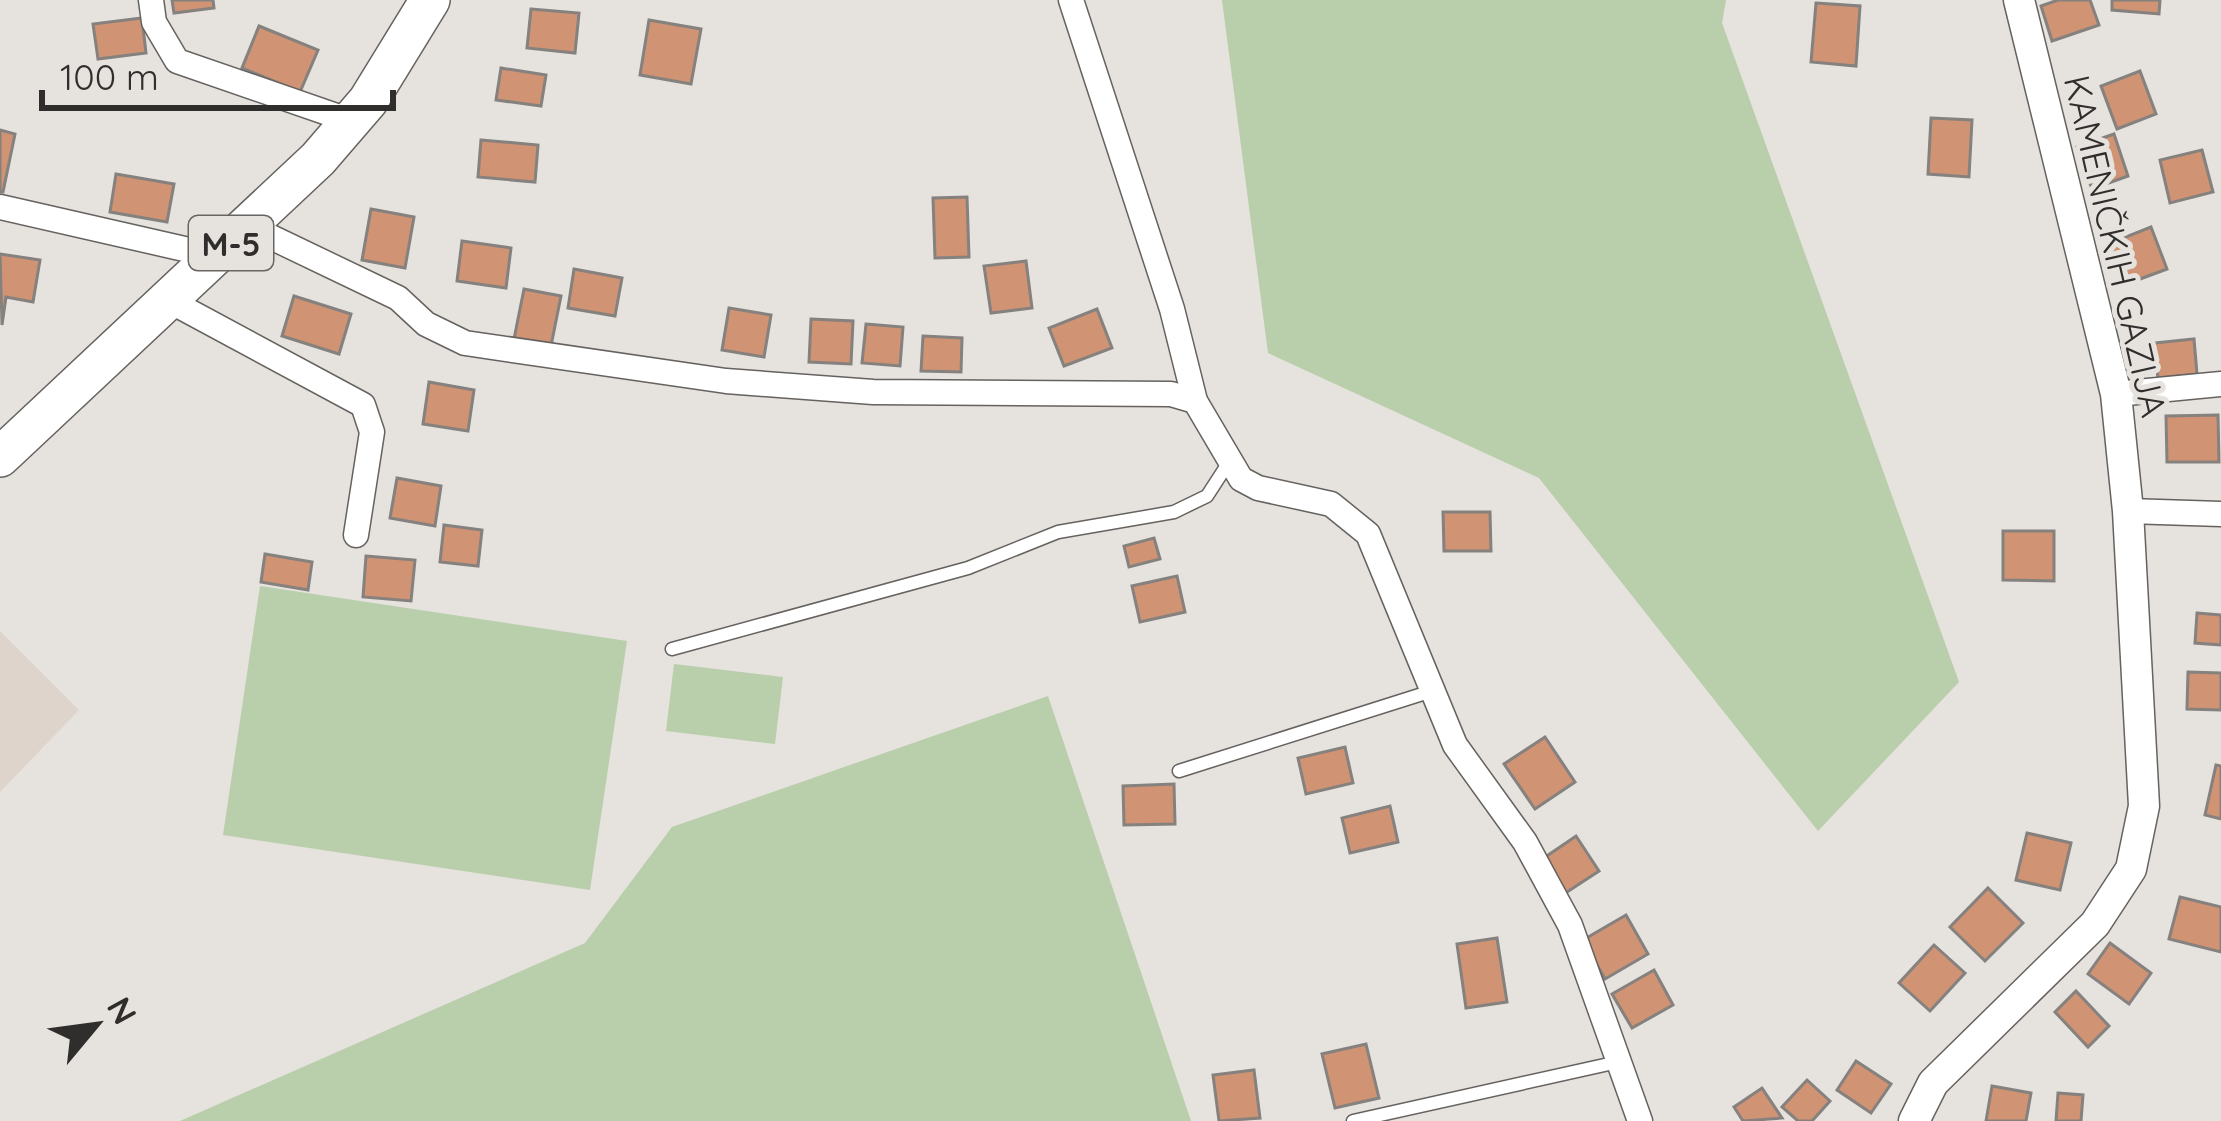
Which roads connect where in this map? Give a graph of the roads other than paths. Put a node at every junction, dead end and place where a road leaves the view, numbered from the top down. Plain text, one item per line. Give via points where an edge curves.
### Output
1 (151, 0) edge
2 (430, 0) edge
3 (1070, 0) edge
4 (2019, 0) edge
5 (352, 121) junction
6 (0, 208) edge
7 (250, 227) junction
8 (215, 256) junction
9 (168, 300) junction
10 (2221, 384) edge
11 (2116, 394) junction
12 (1195, 401) junction
13 (0, 457) edge
14 (1229, 461) junction
15 (2128, 511) junction
16 (2221, 514) edge
17 (356, 535) dead end
18 (672, 649) dead end
19 (1433, 691) junction
20 (1179, 771) dead end
21 (1619, 1061) junction
22 (1353, 1121) edge
23 (1640, 1121) edge
24 (1915, 1121) edge

1 - 5 street via 177,61
2 - 5 main road, M-5
3 - 12 street
4 - 11 street, KAMENIČKIH GAZIJA
5 - 7 main road, M-5
6 - 8 street
7 - 8 main road, M-5
7 - 12 street via 398,298 465,344 725,381 873,392 1172,394
8 - 9 main road, M-5
9 - 13 main road, M-5
9 - 17 street via 363,404 373,432
10 - 11 street
11 - 15 street, KAMENIČKIH GAZIJA
12 - 14 street
14 - 18 lane via 1207,496 1174,512 1058,532 968,568
14 - 19 street via 1258,488 1310,497 1358,520
15 - 16 street
15 - 24 street, KAMENIČKIH GAZIJA via 2144,806 2132,869 2095,923 1933,1083
19 - 20 lane
19 - 21 street via 1455,745 1525,842 1570,925
21 - 22 lane
21 - 23 street

